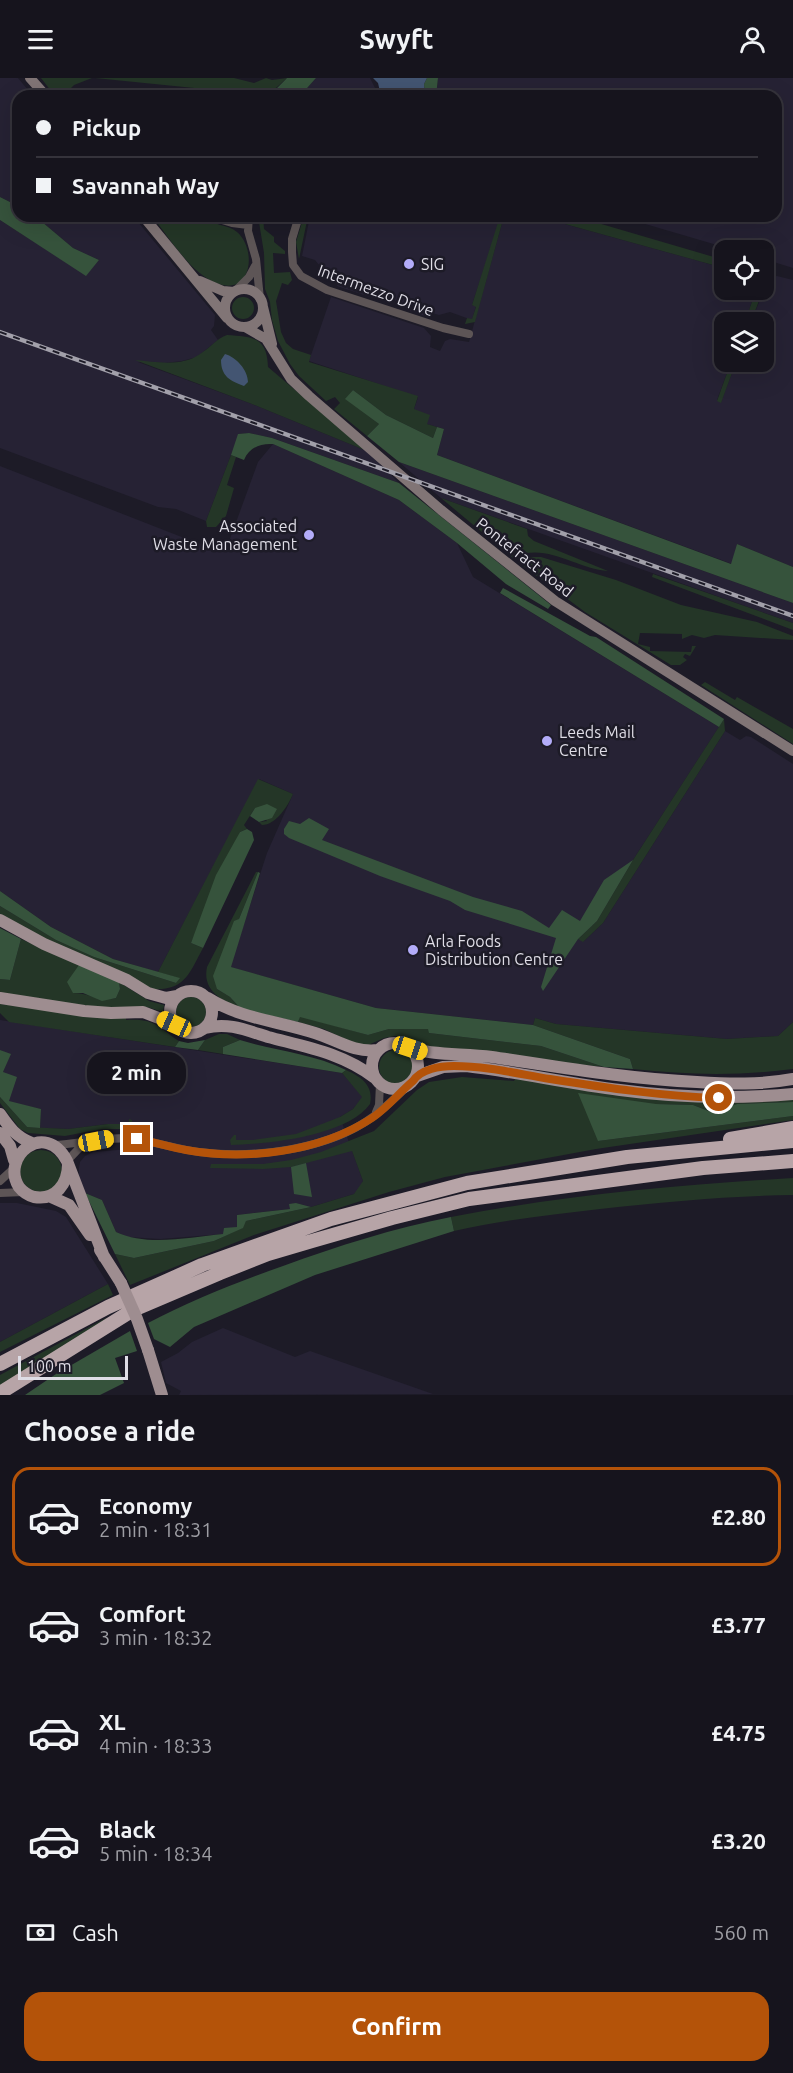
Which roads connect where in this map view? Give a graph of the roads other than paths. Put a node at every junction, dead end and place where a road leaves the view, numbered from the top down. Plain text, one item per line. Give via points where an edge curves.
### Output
1 (30, 78) edge
2 (41, 90) edge
3 (149, 222) edge
4 (248, 222) edge
5 (297, 222) edge
6 (256, 265) junction
7 (194, 278) junction
8 (235, 292) junction
9 (261, 301) junction
10 (227, 318) junction
11 (245, 327) junction
12 (469, 334) dead end
13 (273, 348) junction
14 (793, 751) edge
15 (0, 920) edge
16 (177, 996) junction
17 (0, 998) edge
18 (208, 998) junction
19 (174, 1024) junction
20 (205, 1028) junction
21 (410, 1048) junction
22 (378, 1050) junction
23 (417, 1076) junction
24 (793, 1079) edge
25 (377, 1081) junction
26 (408, 1086) junction
27 (793, 1094) edge
28 (0, 1114) edge
29 (375, 1116) junction
30 (793, 1128) edge
31 (0, 1134) edge
32 (793, 1141) edge
33 (32, 1143) junction
34 (84, 1143) junction
35 (54, 1145) junction
36 (627, 1157) junction
37 (793, 1161) edge
38 (67, 1162) junction
39 (13, 1165) junction
40 (793, 1169) edge
41 (628, 1177) junction
42 (0, 1181) edge
43 (24, 1192) junction
44 (0, 1193) edge
45 (49, 1196) junction
46 (104, 1257) junction
47 (0, 1364) edge
48 (0, 1393) edge
49 (162, 1395) edge

1 - 2 main road
3 - 7 main road
4 - 6 street
5 - 12 street, Intermezzo Drive via 292,252 293,265 300,276 327,290
6 - 8 street
6 - 9 street
7 - 8 main road via 210,287
7 - 10 main road
8 - 9 main road via 246,290
8 - 10 main road via 226,300
9 - 11 main road via 261,317
9 - 13 main road, Pontefract Road
10 - 11 main road via 236,326
11 - 13 main road, Pontefract Road via 261,334
13 - 14 main road, Pontefract Road via 291,379 309,396 507,564 596,628
15 - 16 main road via 148,993 166,998
16 - 18 main road via 194,991
16 - 19 main road via 170,1010
17 - 19 main road via 84,1011 143,1012
18 - 20 main road via 212,1017
18 - 22 main road via 235,1012 316,1033 353,1049
19 - 20 main road via 192,1033
20 - 25 main road via 232,1026 316,1048 360,1066
21 - 22 main road via 397,1043
21 - 23 main road via 417,1058
21 - 24 main road via 667,1081 730,1084
22 - 25 main road via 372,1069
23 - 26 main road
23 - 27 main road via 443,1067 466,1066 678,1096 740,1098
25 - 26 main road via 395,1090
25 - 29 street via 379,1105
26 - 29 street
28 - 33 main road via 15,1134
29 - 34 street via 311,1144 270,1152 211,1153 130,1138
30 - 36 highway
31 - 39 main road via 10,1146
32 - 36 highway
33 - 35 main road
33 - 39 main road via 18,1152
34 - 35 street
34 - 38 street
35 - 38 main road
36 - 47 highway via 467,1183 331,1219 202,1265 108,1307
37 - 41 highway
38 - 45 main road via 65,1184
38 - 46 main road
39 - 42 street
39 - 43 main road via 15,1183
40 - 41 highway
41 - 48 highway via 469,1199 268,1254 133,1310
43 - 44 street
43 - 45 main road via 38,1198
45 - 46 main road via 69,1205
46 - 49 main road, bridge via 120,1283

